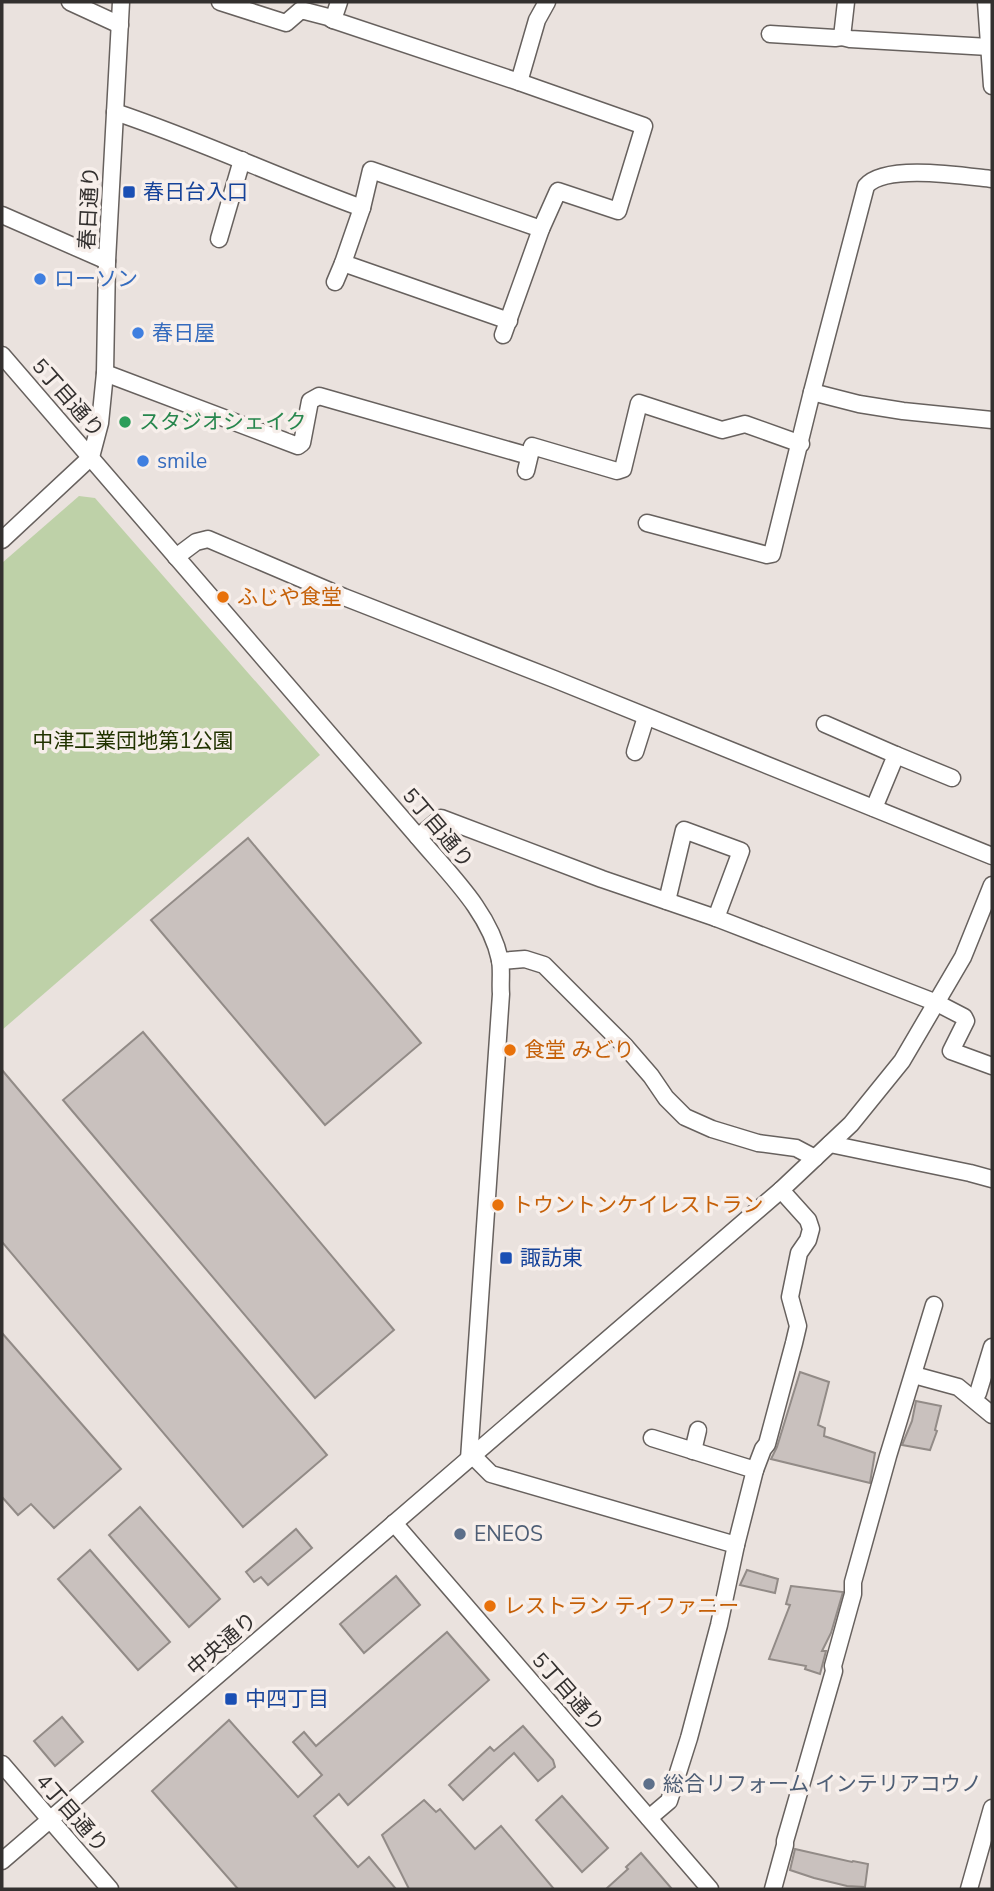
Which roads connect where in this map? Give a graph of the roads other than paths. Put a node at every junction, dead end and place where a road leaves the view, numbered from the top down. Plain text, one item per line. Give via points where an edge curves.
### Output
1 (70, 2) edge
2 (121, 2) edge
3 (220, 2) edge
4 (339, 2) edge
5 (547, 2) edge
6 (846, 2) edge
7 (986, 2) edge
8 (334, 20) junction
9 (120, 25) junction
10 (770, 34) dead end
11 (842, 37) junction
12 (990, 50) edge
13 (519, 82) junction
14 (992, 86) edge
15 (115, 112) junction
16 (242, 160) junction
17 (992, 179) edge
18 (362, 208) junction
19 (2, 215) edge
20 (541, 229) junction
21 (219, 239) dead end
22 (107, 261) junction
23 (343, 263) junction
24 (335, 282) dead end
25 (2, 355) edge
26 (105, 373) junction
27 (812, 392) junction
28 (992, 420) edge
29 (801, 444) junction
30 (91, 457) junction
31 (647, 522) dead end
32 (2, 540) edge
33 (176, 557) junction
34 (646, 717) junction
35 (836, 723) dead end
36 (635, 752) dead end
37 (895, 755) junction
38 (945, 771) dead end
39 (874, 808) junction
40 (418, 837) junction
41 (992, 856) edge
42 (992, 885) edge
43 (667, 901) junction
44 (716, 918) junction
45 (500, 961) junction
46 (937, 1003) junction
47 (992, 1066) edge
48 (830, 1144) junction
49 (815, 1158) junction
50 (992, 1180) edge
51 (780, 1190) junction
52 (934, 1305) dead end
53 (992, 1347) edge
54 (914, 1375) junction
55 (973, 1398) junction
56 (992, 1415) edge
57 (698, 1430) dead end
58 (652, 1438) dead end
59 (693, 1451) junction
60 (471, 1457) junction
61 (755, 1470) junction
62 (394, 1523) junction
63 (736, 1545) junction
64 (2, 1765) edge
65 (992, 1808) edge
66 (649, 1818) junction
67 (50, 1819) junction
68 (2, 1861) edge
69 (110, 1889) edge
70 (710, 1889) edge
71 (773, 1889) edge
72 (969, 1889) edge

1 - 9 street
2 - 9 street, 春日通り
3 - 8 street via 286,23 301,10
4 - 8 street
5 - 13 street
6 - 11 street
7 - 12 street
8 - 13 street
9 - 15 street, 春日通り
10 - 11 street
11 - 12 street
12 - 14 street
13 - 20 street via 644,126 618,211 558,191
15 - 16 street
15 - 22 street, 春日通り
16 - 18 street
16 - 21 street
17 - 27 street via 910,172 870,181
18 - 20 street via 372,163
18 - 23 street
19 - 22 street
20 - 23 street via 506,328
22 - 26 street, 春日通り
23 - 24 street
25 - 30 street, 5丁目通り
26 - 29 street via 298,446 310,401 319,396 528,463 531,446 623,469 639,403 722,429 745,424
26 - 30 street, 春日通り
27 - 28 street via 903,411
27 - 29 street
29 - 31 street via 772,554
30 - 32 street
30 - 33 street, 5丁目通り
33 - 34 street via 208,539 552,686
33 - 40 street, 5丁目通り
34 - 36 street
34 - 39 street
35 - 37 street
37 - 38 street
37 - 39 street
39 - 41 street
40 - 43 street via 441,818
40 - 45 street, 5丁目通り via 487,925
42 - 46 street, 中央通り via 963,957
43 - 44 street
43 - 44 street via 684,830 741,851
44 - 46 street
45 - 49 street via 525,959 544,965 625,1046 685,1117
45 - 60 street, 5丁目通り
46 - 47 street via 966,1021 951,1051
46 - 48 street, 中央通り via 902,1061
48 - 49 street, 中央通り
48 - 50 street
49 - 51 street, 中央通り
51 - 60 street, 中央通り
51 - 61 street via 811,1229 799,1253 790,1297 798,1326
52 - 54 street
53 - 55 street
54 - 55 street via 958,1387
54 - 71 street via 853,1582 834,1671
55 - 56 street
57 - 59 street
58 - 59 street
59 - 61 street
60 - 62 street, 中央通り
60 - 63 street via 491,1474
61 - 63 street
62 - 66 street, 5丁目通り
62 - 67 street, 中央通り
63 - 66 street via 719,1625 669,1801
64 - 67 street, 4丁目通り
65 - 72 street
66 - 70 street, 5丁目通り
67 - 68 street, 中央通り
67 - 69 street, 4丁目通り

